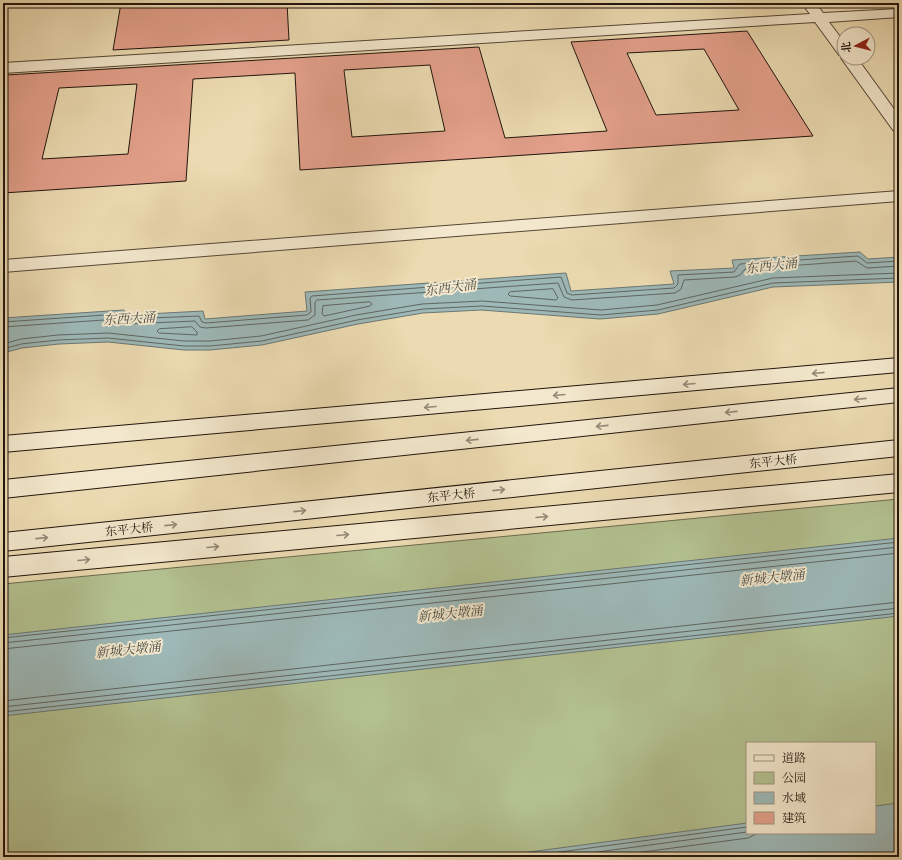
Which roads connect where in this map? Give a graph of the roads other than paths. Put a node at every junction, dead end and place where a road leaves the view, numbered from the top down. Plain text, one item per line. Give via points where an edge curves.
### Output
1 (809, 3) edge
2 (899, 12) edge
3 (819, 18) junction
4 (836, 41) edge
5 (855, 66) edge
6 (3, 68) edge
7 (899, 127) edge
8 (899, 196) edge
9 (3, 266) edge
10 (899, 365) edge
11 (899, 395) edge
12 (3, 444) edge
13 (899, 448) edge
14 (899, 483) edge
15 (3, 488) edge
16 (3, 542) edge
17 (3, 567) edge

1 - 3 main road
2 - 3 main road
3 - 4 main road
3 - 6 main road
5 - 7 main road
8 - 9 main road
10 -> 12 main road
11 -> 15 main road
16 -> 13 main road, 东平大桥
17 -> 14 main road

